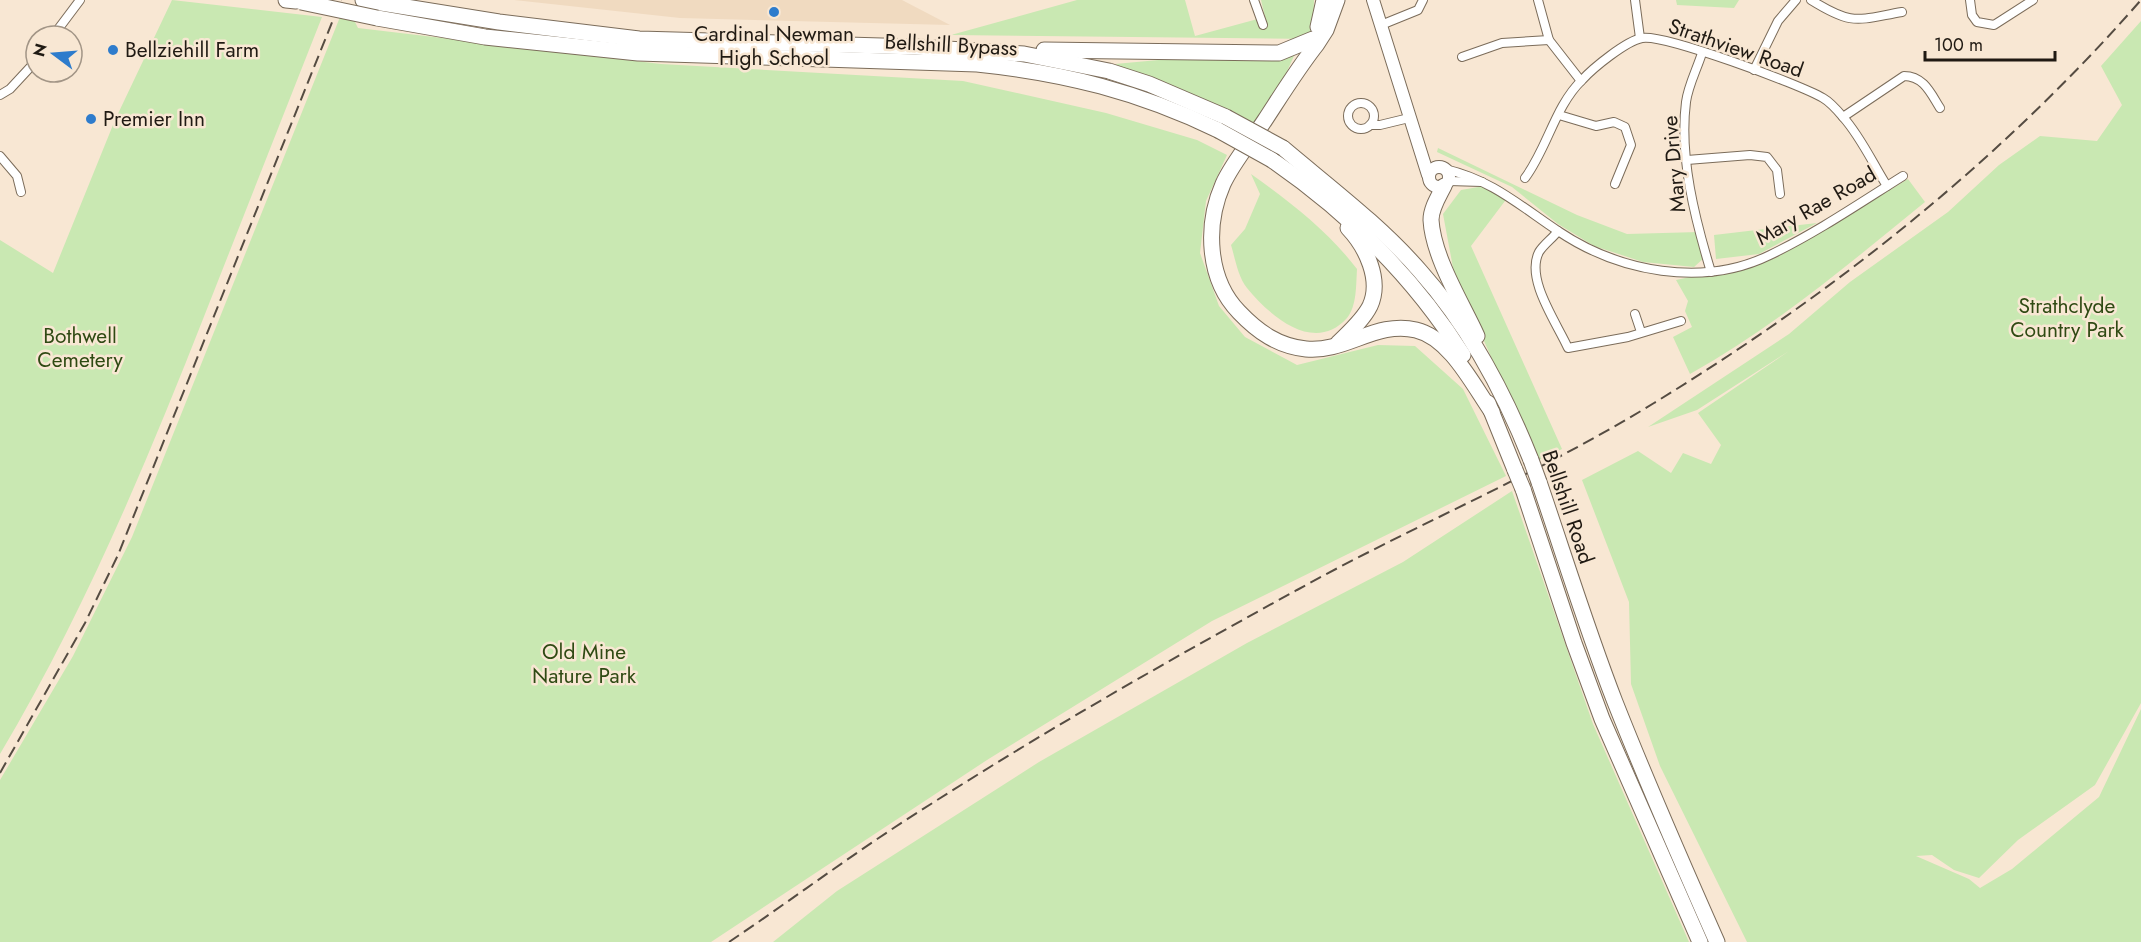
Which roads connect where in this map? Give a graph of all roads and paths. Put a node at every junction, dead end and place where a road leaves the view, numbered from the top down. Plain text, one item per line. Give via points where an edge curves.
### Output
1 (80, 0) edge
2 (363, 0) edge
3 (1254, 0) edge
4 (1324, 0) edge
5 (1337, 0) edge
6 (1373, 0) edge
7 (1423, 0) edge
8 (1538, 0) edge
9 (1635, 0) edge
10 (1796, 0) edge
11 (1812, 0) edge
12 (1970, 0) edge
13 (2033, 0) edge
14 (293, 1) edge
15 (378, 11) junction
16 (1902, 12) dead end
17 (62, 24) edge
18 (1263, 25) dead end
19 (1381, 25) junction
20 (1640, 38) junction
21 (1313, 39) junction
22 (1549, 40) junction
23 (981, 50) junction
24 (1702, 53) junction
25 (1462, 57) dead end
26 (1306, 58) junction
27 (1754, 70) junction
28 (24, 74) edge
29 (1581, 81) junction
30 (0, 95) edge
31 (1940, 108) dead end
32 (1559, 115) junction
33 (1843, 117) junction
34 (1409, 118) junction
35 (1222, 123) junction
36 (1371, 124) dead end
37 (1283, 148) joint
38 (1421, 153) junction
39 (0, 156) edge
40 (1272, 160) joint
41 (1688, 160) junction
42 (1443, 168) junction
43 (1428, 175) junction
44 (1903, 177) dead end
45 (1525, 178) dead end
46 (1304, 182) junction
47 (1482, 182) junction
48 (1446, 184) junction
49 (1615, 184) dead end
50 (1887, 186) junction
51 (21, 192) dead end
52 (1780, 194) dead end
53 (1558, 231) junction
54 (1711, 272) junction
55 (1635, 314) dead end
56 (1681, 321) dead end
57 (1641, 332) junction
58 (1336, 345) junction
59 (1492, 412) junction
60 (1513, 415) junction
61 (1700, 942) edge
62 (1717, 942) edge

1 - 17 street
2 - 15 highway, Bellshill Bypass
3 - 18 street
4 - 21 highway
5 - 26 highway via 1326,30
6 - 19 main road
7 - 19 street via 1418,10
8 - 22 street
9 - 20 street
10 - 27 street via 1778,21
11 - 16 street via 1837,16 1854,21
12 - 13 street via 1977,22 1994,25
14 - 15 highway, Bellshill Bypass, bridge
15 - 23 highway, Bellshill Bypass via 639,39
15 - 35 highway, Bellshill Bypass via 485,37 638,53 1013,68 1101,84
19 - 34 main road
20 - 24 street, Strathview Road via 1668,40
20 - 29 street, Strathview Road
21 - 23 highway via 1279,53
21 - 26 highway
22 - 25 street via 1502,43
22 - 29 street
23 - 35 highway, Bellshill Bypass via 1110,71 1149,84
24 - 27 street, Strathview Road
24 - 41 street, Mary Drive via 1686,99
26 - 58 highway via 1224,182 1212,217 1213,258 1222,286 1235,308 1266,337 1308,349
27 - 33 street, Strathview Road via 1823,99
28 - 30 street
29 - 32 street, Strathview Road
31 - 33 street via 1924,83 1904,76
32 - 45 street, Strathview Road via 1538,161
32 - 49 street via 1596,126 1614,122 1625,127 1631,145
33 - 50 street, Strathview Road
34 - 36 street
34 - 38 main road
35 - 37 highway, Bellshill Bypass, bridge
35 - 40 highway, Bellshill Bypass, bridge
37 - 60 highway, Bellshill Road via 1420,270 1476,346
38 - 42 main road
38 - 43 main road
39 - 51 street via 17,176
40 - 46 highway, Bellshill Road
41 - 52 street via 1767,157 1777,170
41 - 54 street, Mary Drive via 1699,232
42 - 43 main road via 1435,167
42 - 47 street, Mary Rae Road
42 - 48 main road
43 - 48 main road via 1431,185 1437,188
44 - 50 street, Mary Rae Road
46 - 58 highway via 1358,238 1374,276 1370,306
46 - 59 highway, Bellshill Road via 1366,234 1410,280 1472,368
47 - 48 street, Mary Rae Road
47 - 53 street, Mary Rae Road via 1495,186
48 - 60 highway via 1431,220 1443,264
50 - 54 street, Mary Rae Road via 1770,255
53 - 54 street, Mary Rae Road via 1633,266
53 - 57 street via 1540,251 1536,274 1568,348
55 - 57 street
56 - 57 street
58 - 59 highway via 1394,327 1433,336 1446,347
59 - 61 highway, Bellshill Road, bridge via 1523,489 1602,718
60 - 62 highway, Bellshill Road, bridge via 1616,703

